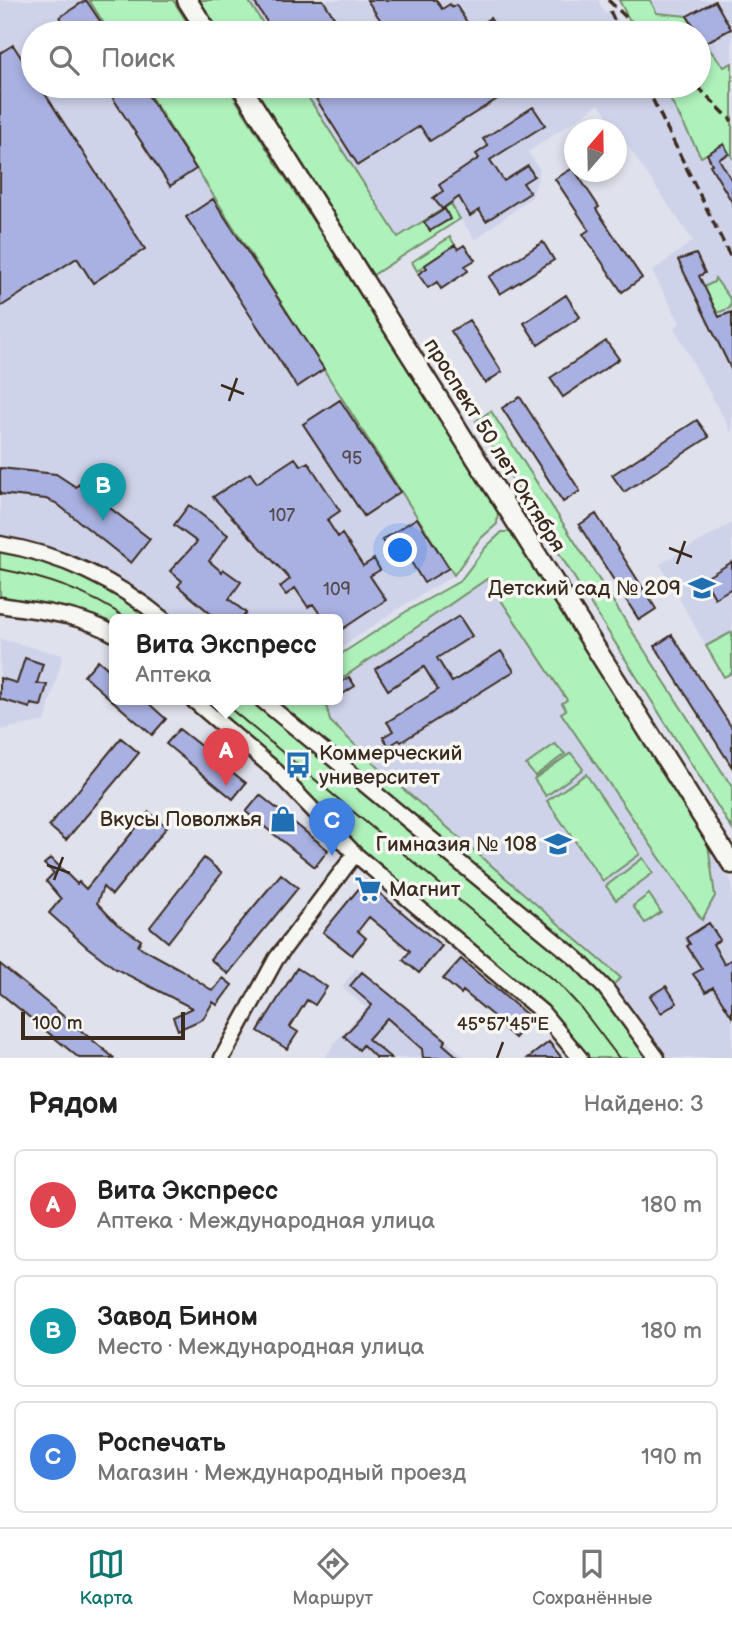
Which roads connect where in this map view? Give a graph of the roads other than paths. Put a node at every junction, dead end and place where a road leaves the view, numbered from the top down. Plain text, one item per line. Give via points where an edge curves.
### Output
1 (187, 0) edge
2 (200, 21) edge
3 (250, 98) edge
4 (0, 544) edge
5 (0, 605) edge
6 (156, 614) edge
7 (109, 631) edge
8 (199, 705) edge
9 (268, 705) edge
10 (355, 854) junction
11 (732, 864) edge
12 (222, 1058) edge
13 (580, 1058) edge
14 (657, 1058) edge

1 - 2 main road
3 - 11 main road, проспект 50 лет Октября
4 - 6 street via 62,560 104,579
5 - 7 street via 69,617
8 - 10 street via 274,769
9 - 14 street via 577,959 606,989
10 - 12 street via 276,959
10 - 13 street via 542,1012

